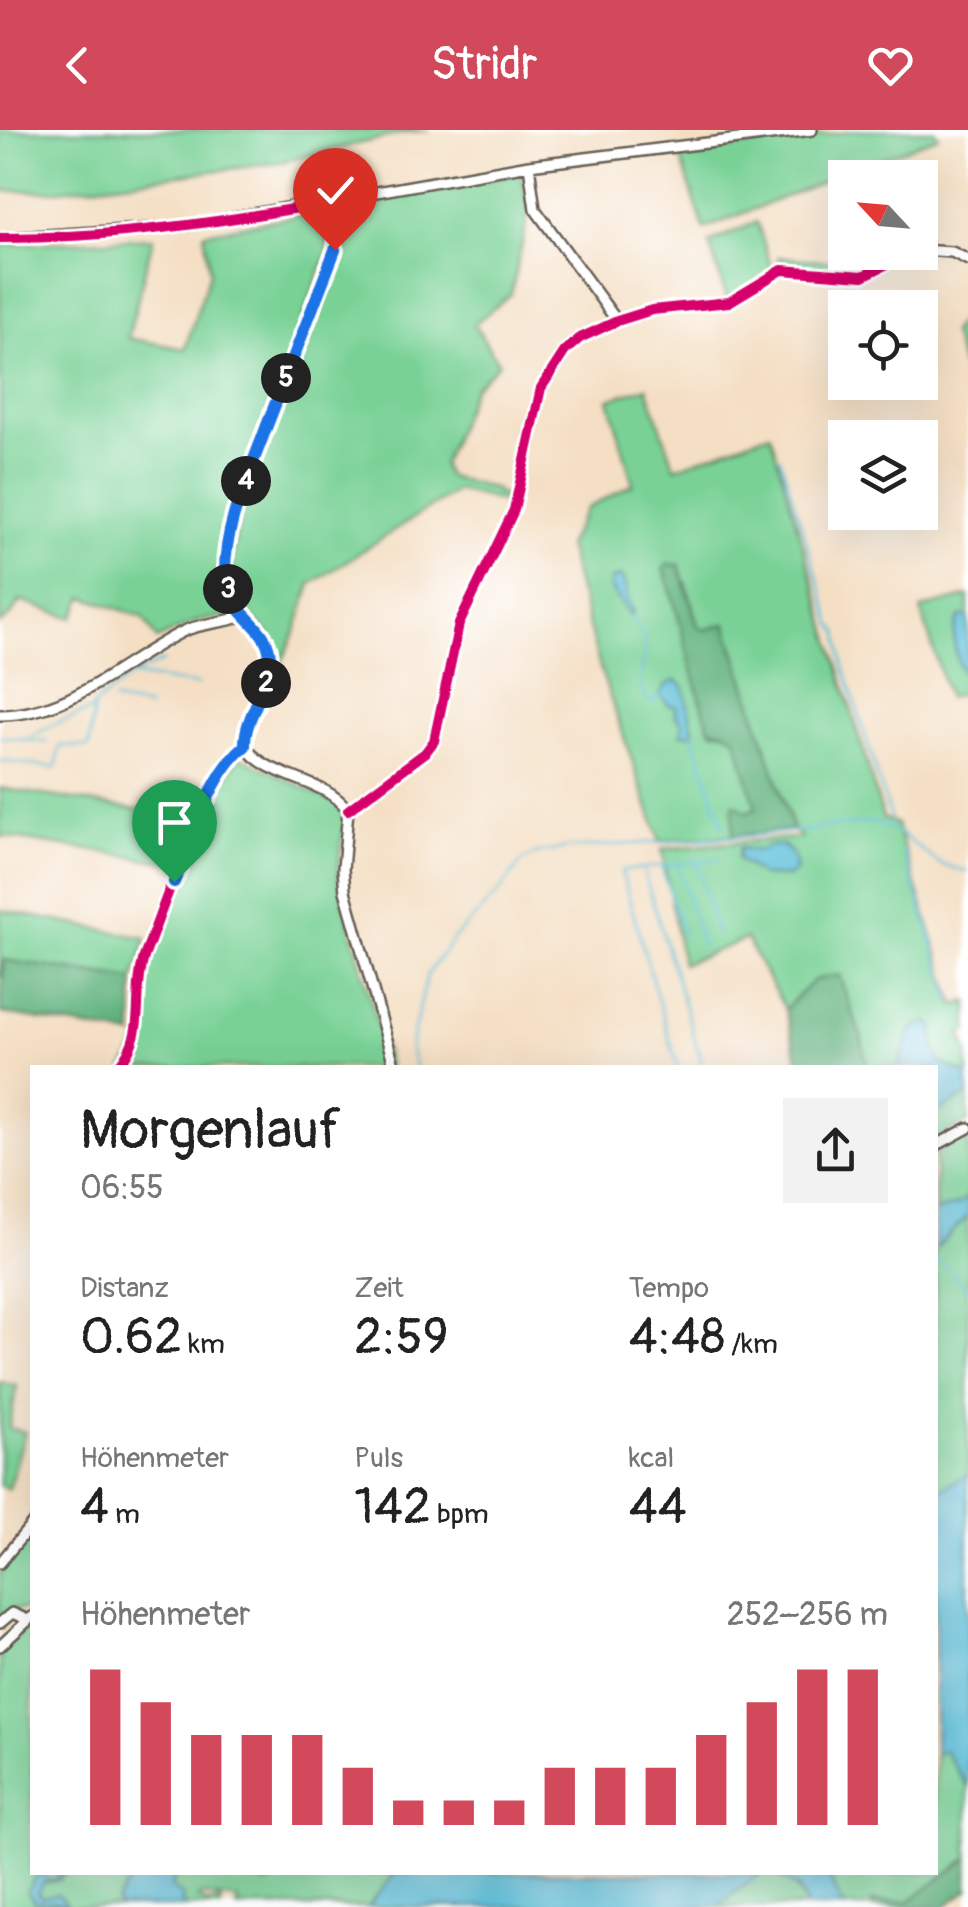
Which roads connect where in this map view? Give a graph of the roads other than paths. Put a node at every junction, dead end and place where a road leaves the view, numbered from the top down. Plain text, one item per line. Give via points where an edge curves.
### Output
1 (812, 130) edge
2 (529, 165) junction
3 (332, 202) junction
4 (0, 238) edge
5 (938, 251) edge
6 (968, 260) edge
7 (876, 270) edge
8 (617, 320) junction
9 (242, 616) junction
10 (0, 715) edge
11 (245, 746) junction
12 (348, 810) junction
13 (118, 1065) edge
14 (394, 1065) edge
15 (968, 1128) edge
16 (938, 1144) edge
17 (30, 1526) edge
18 (0, 1563) edge
19 (30, 1618) edge
20 (0, 1624) edge
21 (0, 1646) edge

1 - 2 street
2 - 3 street
2 - 8 street via 535,209
3 - 4 street via 164,229
3 - 9 street via 335,250 231,528 226,582
5 - 6 street
7 - 8 street via 864,276 782,270 729,302
8 - 12 street via 580,338 541,388 514,510 459,624 434,740 425,754
9 - 10 street via 187,629 67,700
9 - 11 street via 266,638 270,665
11 - 12 street via 258,759 334,795
11 - 13 street via 204,806 144,957 137,1031
12 - 14 street via 345,890
15 - 16 street
17 - 18 street
19 - 20 street via 12,1613
19 - 21 street

